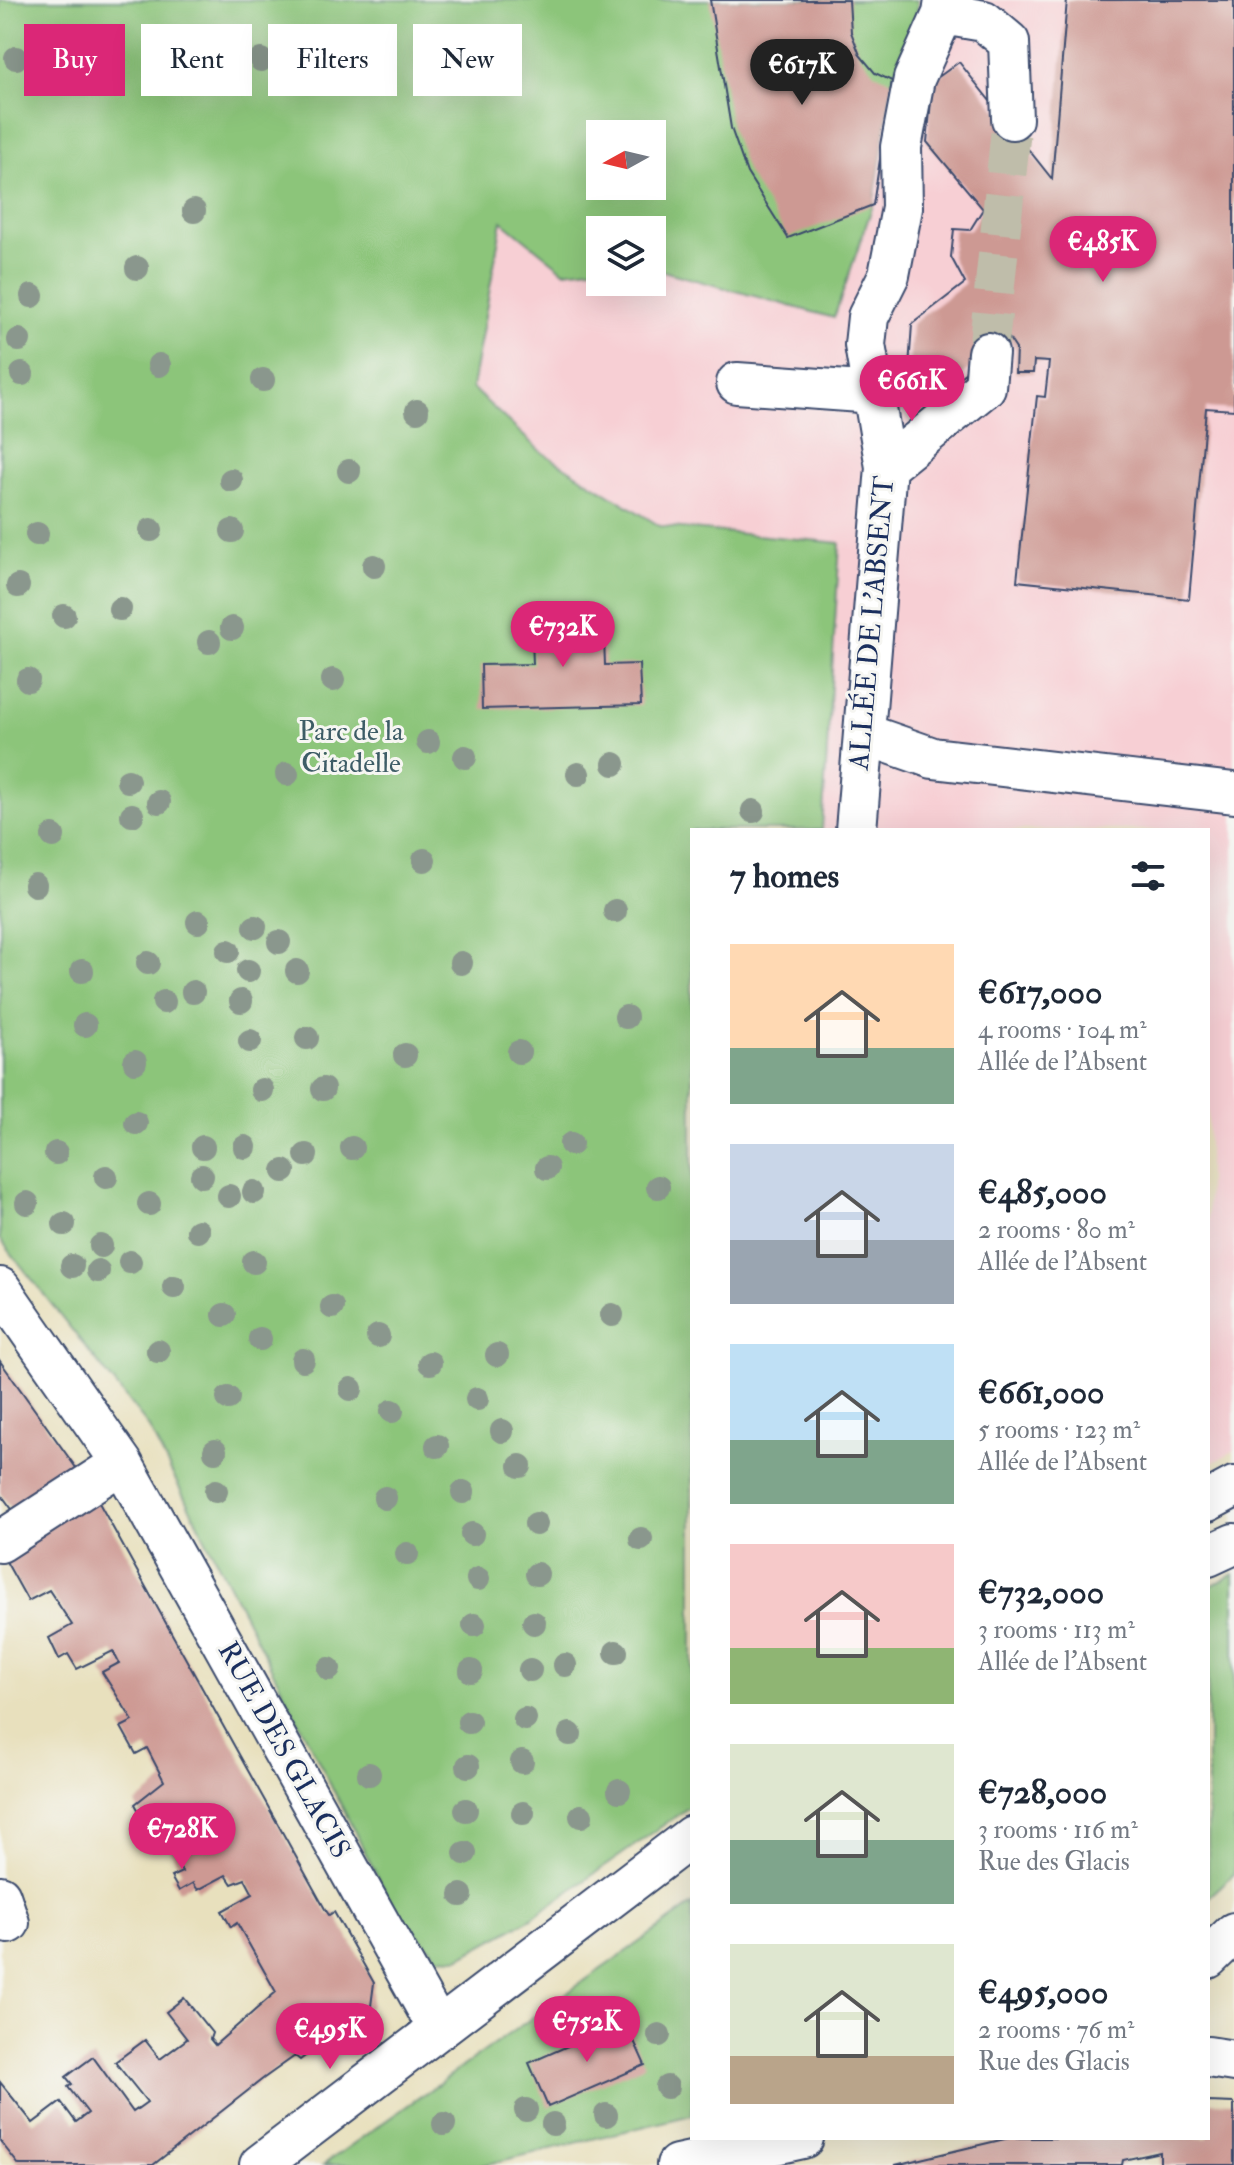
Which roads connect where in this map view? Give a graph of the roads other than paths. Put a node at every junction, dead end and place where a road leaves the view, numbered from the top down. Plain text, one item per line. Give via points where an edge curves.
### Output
1 (944, 7) edge
2 (1012, 119) tunnel mouth
3 (988, 353) tunnel mouth
4 (737, 383) dead end
5 (875, 393) junction
6 (886, 467) junction
7 (864, 734) junction
8 (1234, 793) edge
9 (856, 828) edge
10 (0, 1288) edge
11 (122, 1463) junction
12 (1234, 1487) edge
13 (1210, 1500) edge
14 (0, 1542) edge
15 (1234, 1544) edge
16 (1210, 1555) edge
17 (690, 1838) edge
18 (1234, 1933) edge
19 (1210, 1956) edge
20 (438, 2028) junction
21 (1210, 2057) edge
22 (1234, 2061) edge
23 (794, 2140) edge
24 (260, 2165) edge
25 (677, 2165) edge

1 - 2 street via 984,21 1009,42
1 - 5 street, ALLÉE DE L'ABSENT via 914,79 901,147 897,235 889,275 868,317 865,345
3 - 6 street via 985,387
4 - 5 street
5 - 6 street, ALLÉE DE L'ABSENT
6 - 7 street, ALLÉE DE L'ABSENT
7 - 8 street via 933,758
7 - 9 street, ALLÉE DE L'ABSENT
10 - 11 street, RUE DES GLACIS
11 - 14 street
11 - 20 street, RUE DES GLACIS
12 - 13 street
15 - 16 street
17 - 20 street
18 - 19 street
20 - 24 street
21 - 22 street
23 - 25 street

